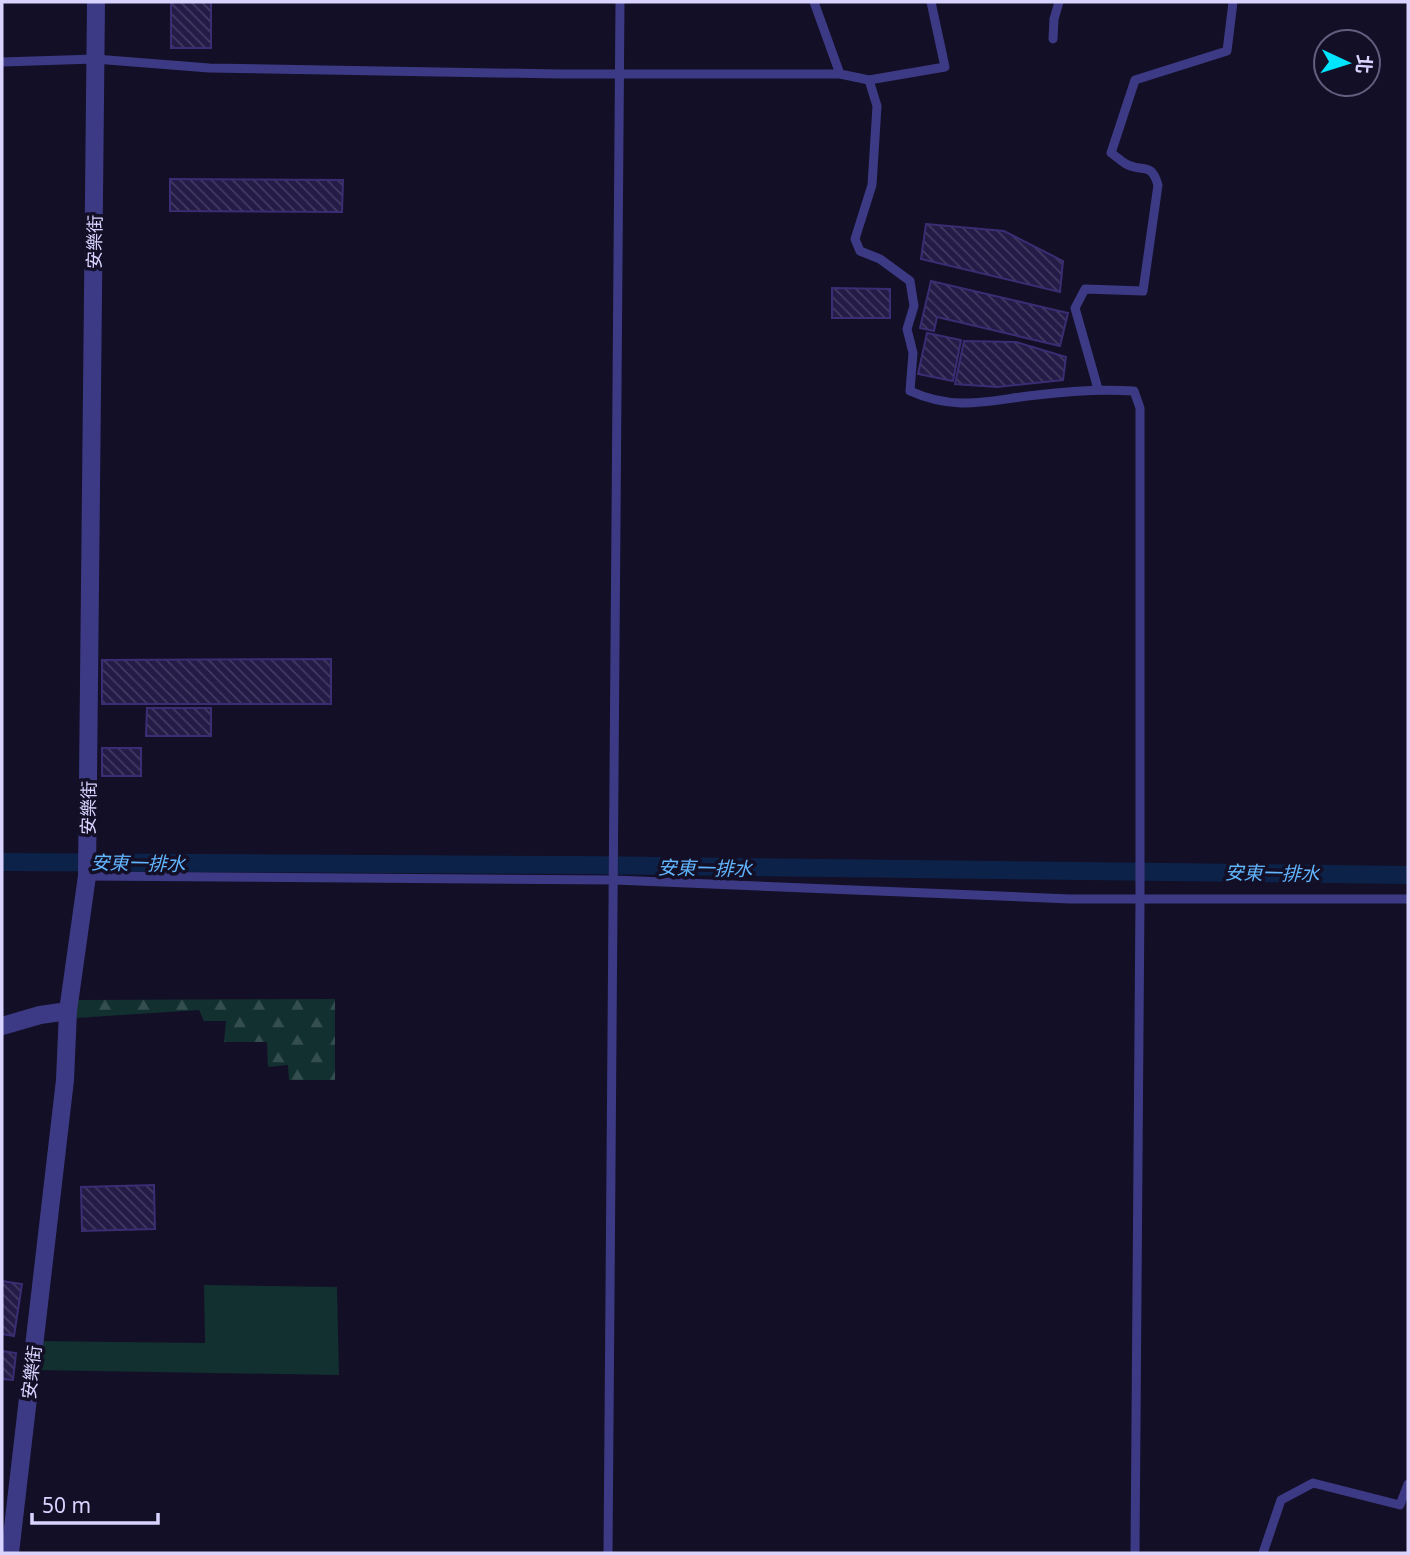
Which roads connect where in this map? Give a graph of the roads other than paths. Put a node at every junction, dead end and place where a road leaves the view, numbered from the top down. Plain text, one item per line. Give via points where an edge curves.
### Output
1 (96, 2) edge
2 (620, 2) edge
3 (814, 2) edge
4 (931, 2) edge
5 (1059, 2) edge
6 (1233, 2) edge
7 (1053, 38) dead end
8 (95, 59) junction
9 (2, 61) edge
10 (620, 72) junction
11 (840, 75) junction
12 (869, 80) junction
13 (1098, 389) junction
14 (87, 876) junction
15 (615, 880) junction
16 (1140, 899) junction
17 (1408, 899) edge
18 (68, 1011) junction
19 (2, 1026) edge
20 (1408, 1485) edge
21 (10, 1553) edge
22 (608, 1553) edge
23 (1135, 1553) edge
24 (1263, 1553) edge

1 - 8 street, 安樂街
2 - 10 lane
3 - 11 lane
4 - 12 lane via 945,67
5 - 7 lane
6 - 13 lane via 1227,51 1135,80 1111,153 1128,165 1147,168 1158,185 1143,291 1085,289 1075,308
8 - 9 lane
8 - 10 lane via 222,69
8 - 14 street, 安樂街
10 - 11 lane
10 - 15 lane
11 - 12 lane
12 - 13 lane via 877,106 872,185 855,239 860,251 910,281 914,306 907,330 913,353 911,391 931,401 984,404
13 - 16 lane via 1133,391 1140,408
14 - 15 lane
14 - 18 street, 安樂街
15 - 16 lane
15 - 22 lane
16 - 17 lane
16 - 23 lane
18 - 19 street
18 - 21 street, 安樂街 via 65,1080
20 - 24 lane via 1399,1505 1313,1483 1281,1500

